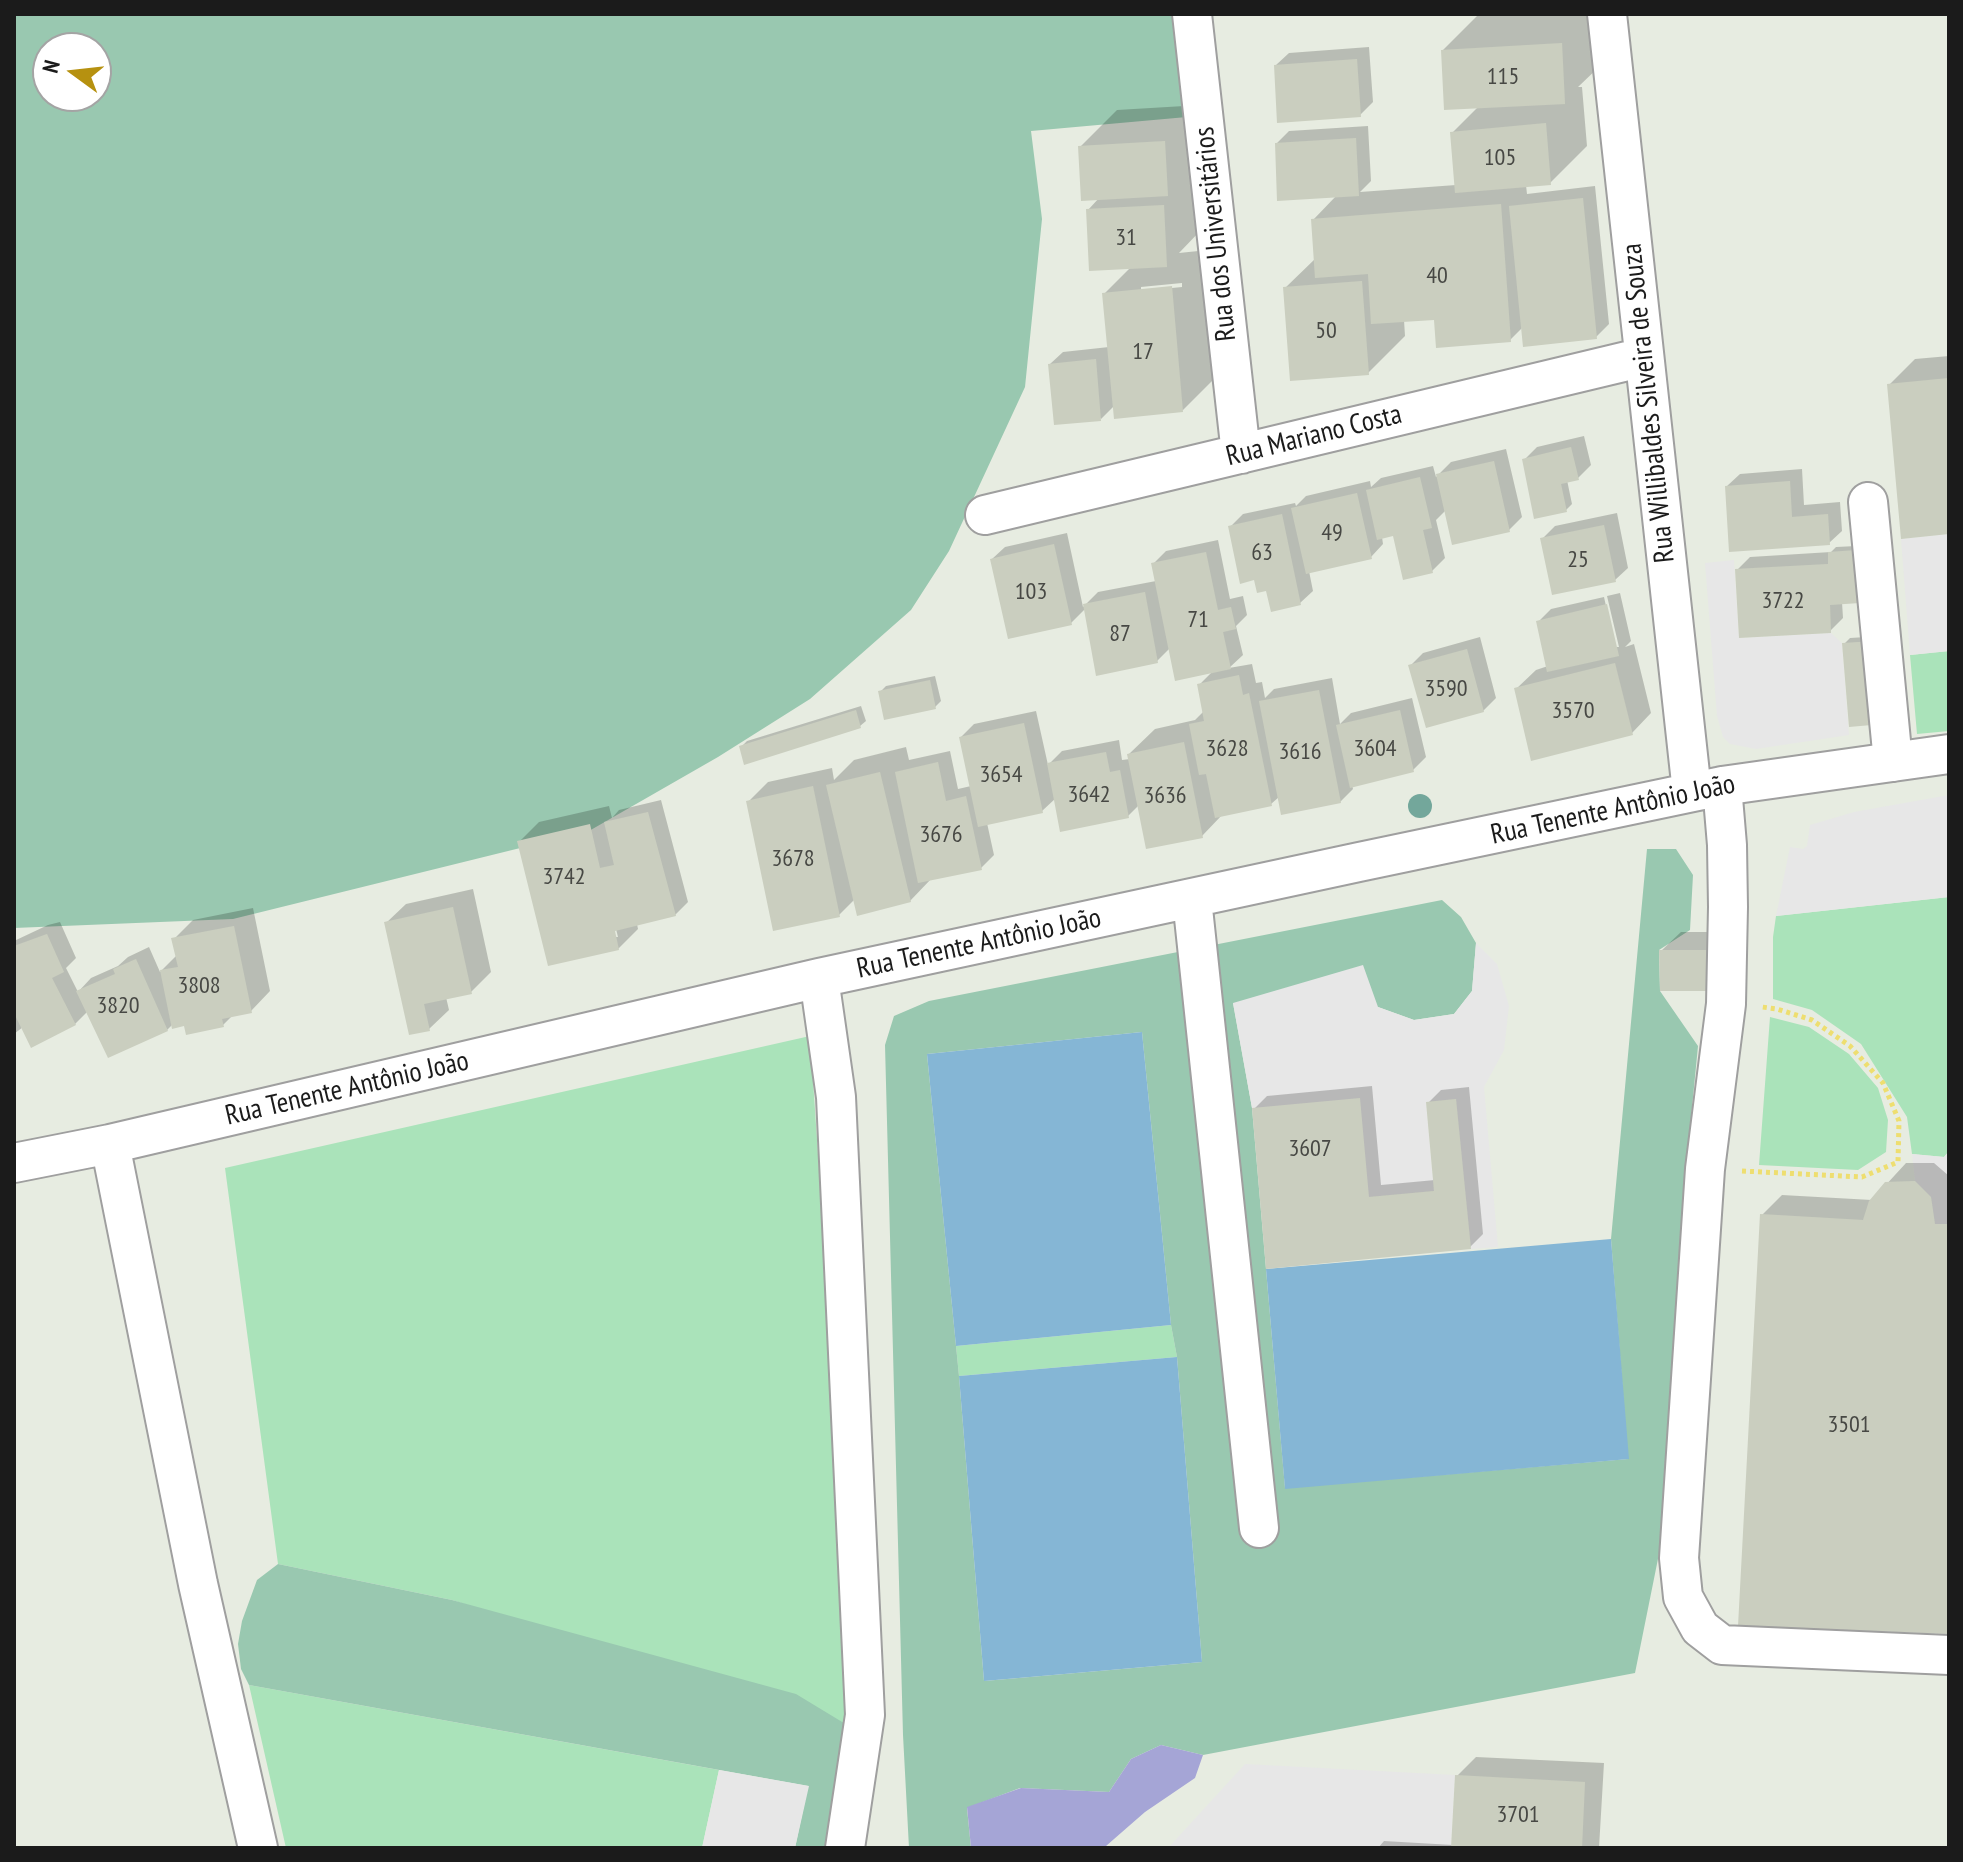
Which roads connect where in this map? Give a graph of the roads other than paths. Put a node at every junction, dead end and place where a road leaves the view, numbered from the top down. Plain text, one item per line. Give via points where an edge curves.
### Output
1 (1192, 14) edge
2 (1607, 14) edge
3 (1644, 357) junction
4 (1241, 454) junction
5 (1868, 502) dead end
6 (985, 515) dead end
7 (1949, 754) edge
8 (1893, 762) junction
9 (1707, 789) junction
10 (1192, 899) junction
11 (819, 978) junction
12 (110, 1144) junction
13 (14, 1163) edge
14 (1259, 1528) dead end
15 (1949, 1655) edge
16 (258, 1848) edge
17 (845, 1848) edge

1 - 4 street, Rua dos Universitários
2 - 3 street, Rua Willibaldes Silveira de Souza
3 - 4 street, Rua Mariano Costa
3 - 9 street, Rua Willibaldes Silveira de Souza
4 - 6 street, Rua Mariano Costa
5 - 8 street
7 - 8 street, Rua Tenente Antônio João
8 - 9 street, Rua Tenente Antônio João
9 - 10 street, Rua Tenente Antônio João
9 - 15 street, Rua Willibaldes Silveira de Souza via 1727,845 1726,1004 1705,1169 1679,1558 1683,1597 1700,1628 1722,1645
10 - 11 street, Rua Tenente Antônio João
10 - 14 street
11 - 12 street, Rua Tenente Antônio João
11 - 17 street via 836,1097 865,1715
12 - 13 street, Rua Tenente Antônio João
12 - 16 street via 198,1584

